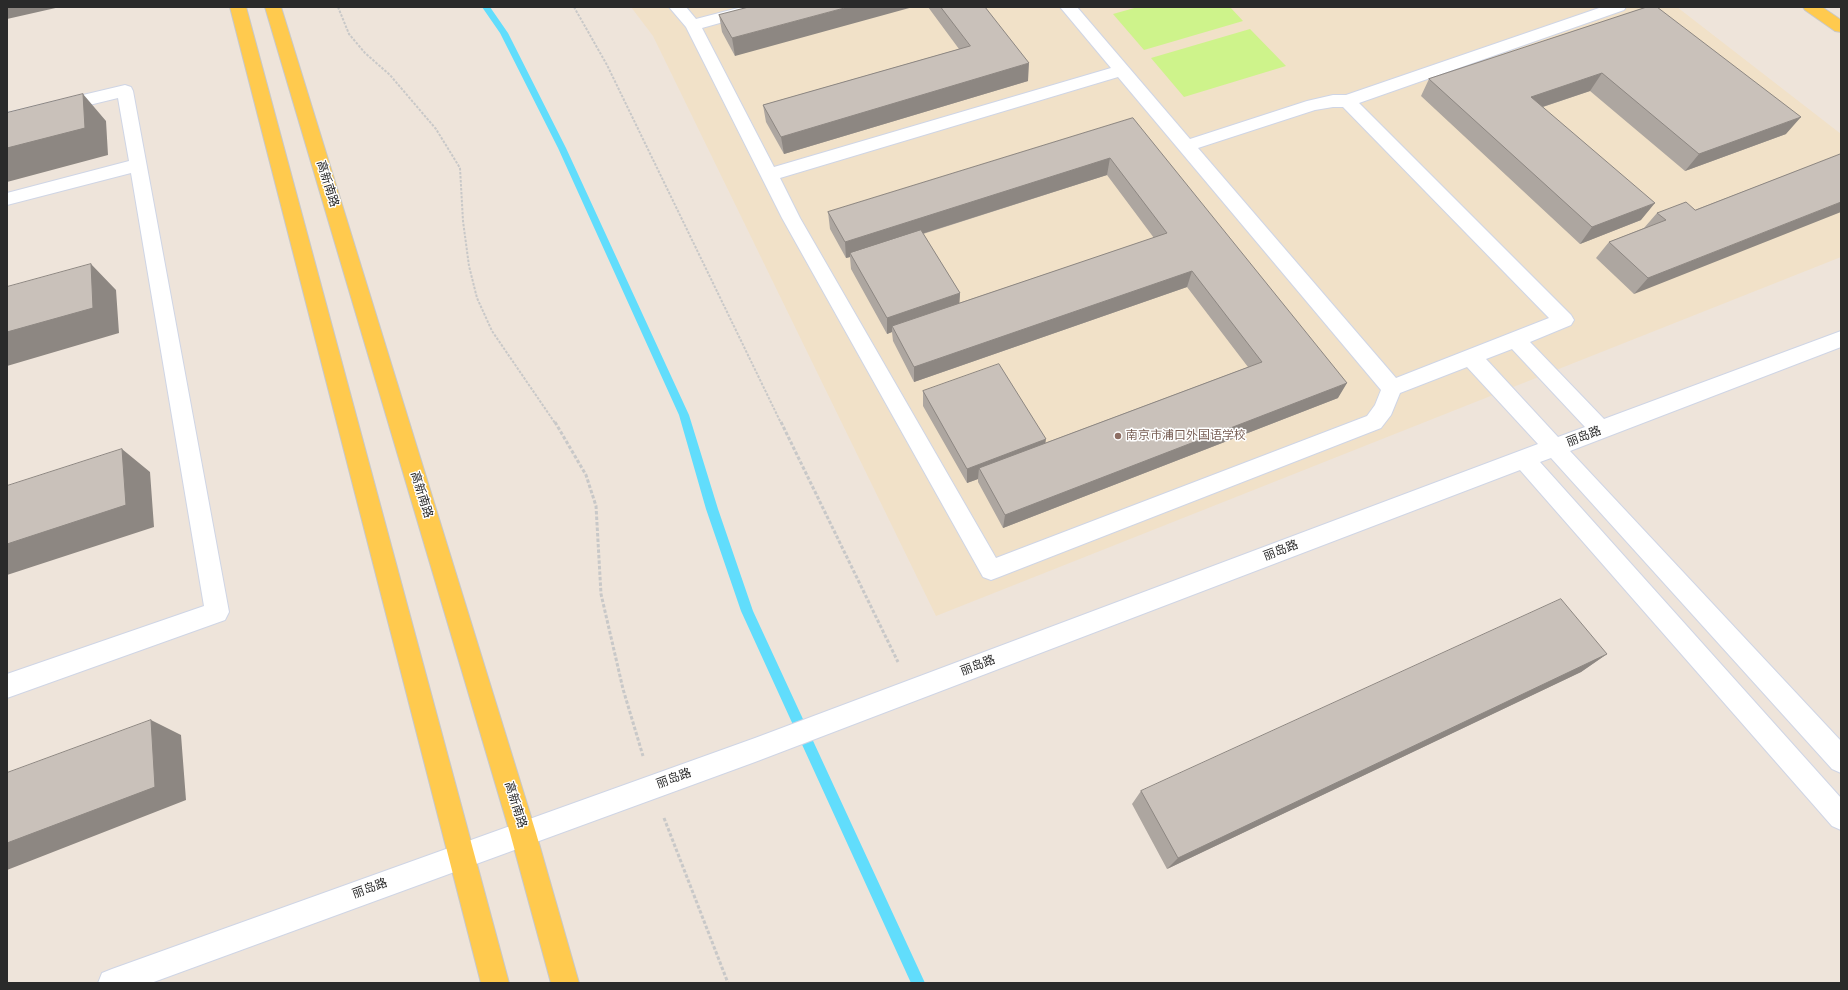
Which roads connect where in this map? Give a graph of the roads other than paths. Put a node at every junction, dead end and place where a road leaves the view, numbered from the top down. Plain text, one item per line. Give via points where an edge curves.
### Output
1 (238, 7) edge
2 (273, 7) edge
3 (677, 7) edge
4 (760, 7) edge
5 (1068, 7) edge
6 (1618, 7) edge
7 (1811, 7) edge
8 (693, 25) junction
9 (1841, 27) edge
10 (1122, 70) junction
11 (1347, 101) junction
12 (7, 119) edge
13 (1186, 146) junction
14 (138, 165) junction
15 (769, 175) junction
16 (7, 199) edge
17 (1515, 339) junction
18 (1841, 339) edge
19 (1471, 357) junction
20 (1392, 388) junction
21 (1602, 430) junction
22 (1554, 448) junction
23 (1523, 459) junction
24 (7, 686) edge
25 (1841, 760) edge
26 (1841, 817) edge
27 (523, 833) junction
28 (461, 855) junction
29 (112, 983) edge
30 (495, 983) edge
31 (565, 983) edge

1 - 28 main road
2 - 27 main road, 高新南路
3 - 8 street
4 - 8 street
5 - 10 street
6 - 11 street
7 - 9 main road
8 - 15 street
10 - 13 street
10 - 15 street
11 - 13 street via 1313,105
11 - 17 street via 1564,320
12 - 14 street via 125,91
13 - 20 street
14 - 16 street
14 - 24 street via 217,612
15 - 20 street via 991,570 1374,422 1384,409
17 - 19 street
17 - 21 street
18 - 21 street, 丽岛路
19 - 20 street
19 - 22 street
21 - 22 street, 丽岛路
22 - 23 street, 丽岛路
22 - 25 street
23 - 26 street
23 - 27 street, 丽岛路 via 755,750
27 - 28 street, 丽岛路
27 - 31 main road, 高新南路
28 - 29 street, 丽岛路
28 - 30 main road

